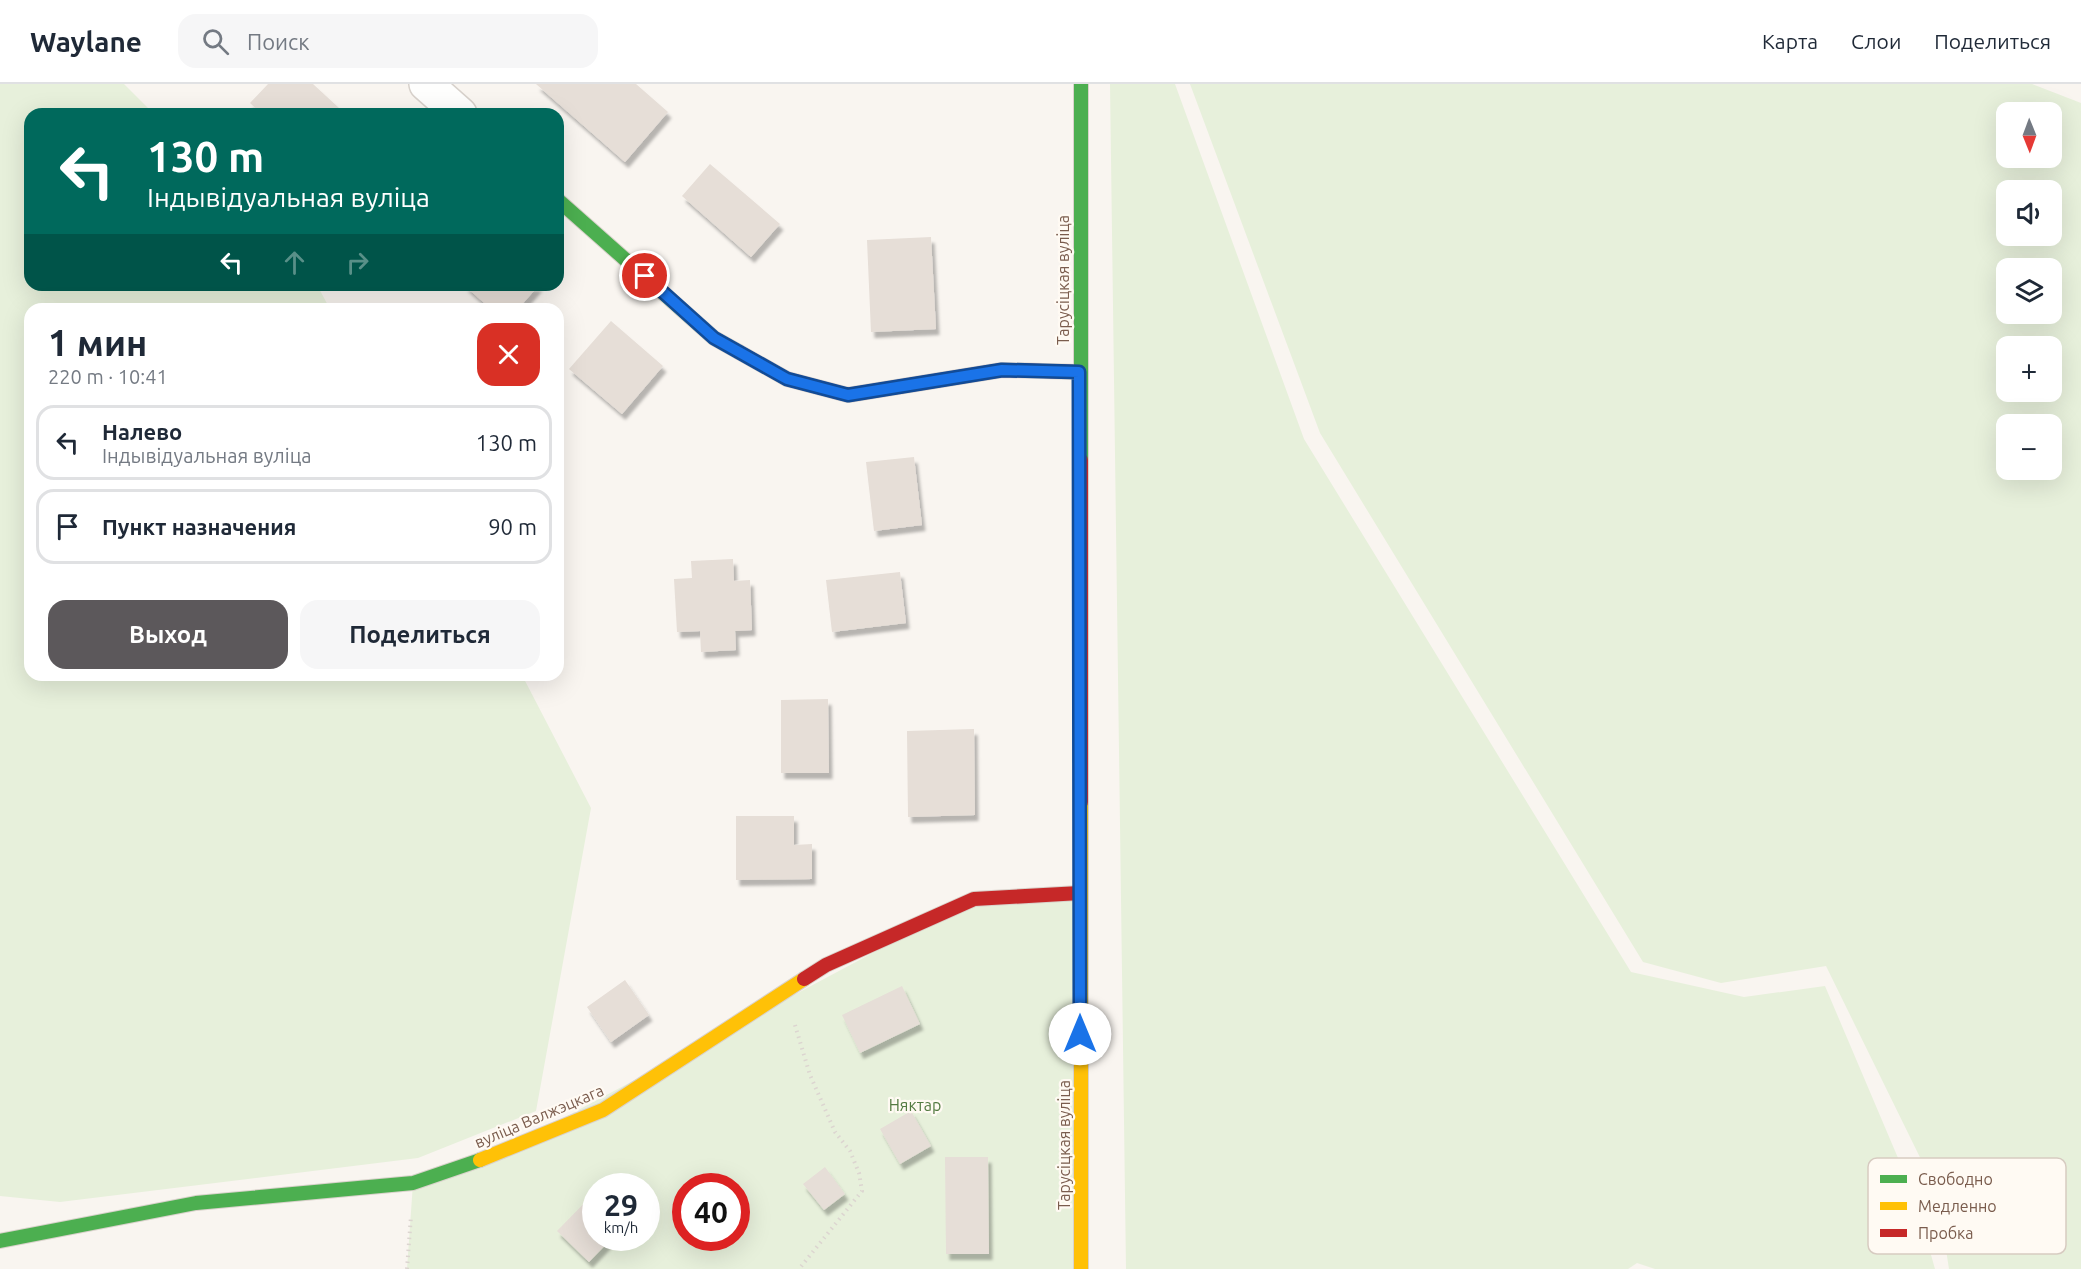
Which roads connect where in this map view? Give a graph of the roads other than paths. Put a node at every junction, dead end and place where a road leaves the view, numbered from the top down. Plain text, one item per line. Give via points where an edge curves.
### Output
1 (426, 84) edge
2 (1081, 84) edge
3 (453, 108) edge
4 (564, 205) edge
5 (1079, 372) junction
6 (1080, 893) junction
7 (0, 1241) edge
8 (1081, 1269) edge

1 - 3 street
2 - 5 street, Тарусіцкая вуліца
4 - 5 street via 714,338 787,379 848,395 1002,370
5 - 6 street, Тарусіцкая вуліца
6 - 7 street, вуліца Валжэцкага via 974,899 826,964 603,1110 413,1183 196,1203
6 - 8 street, Тарусіцкая вуліца

